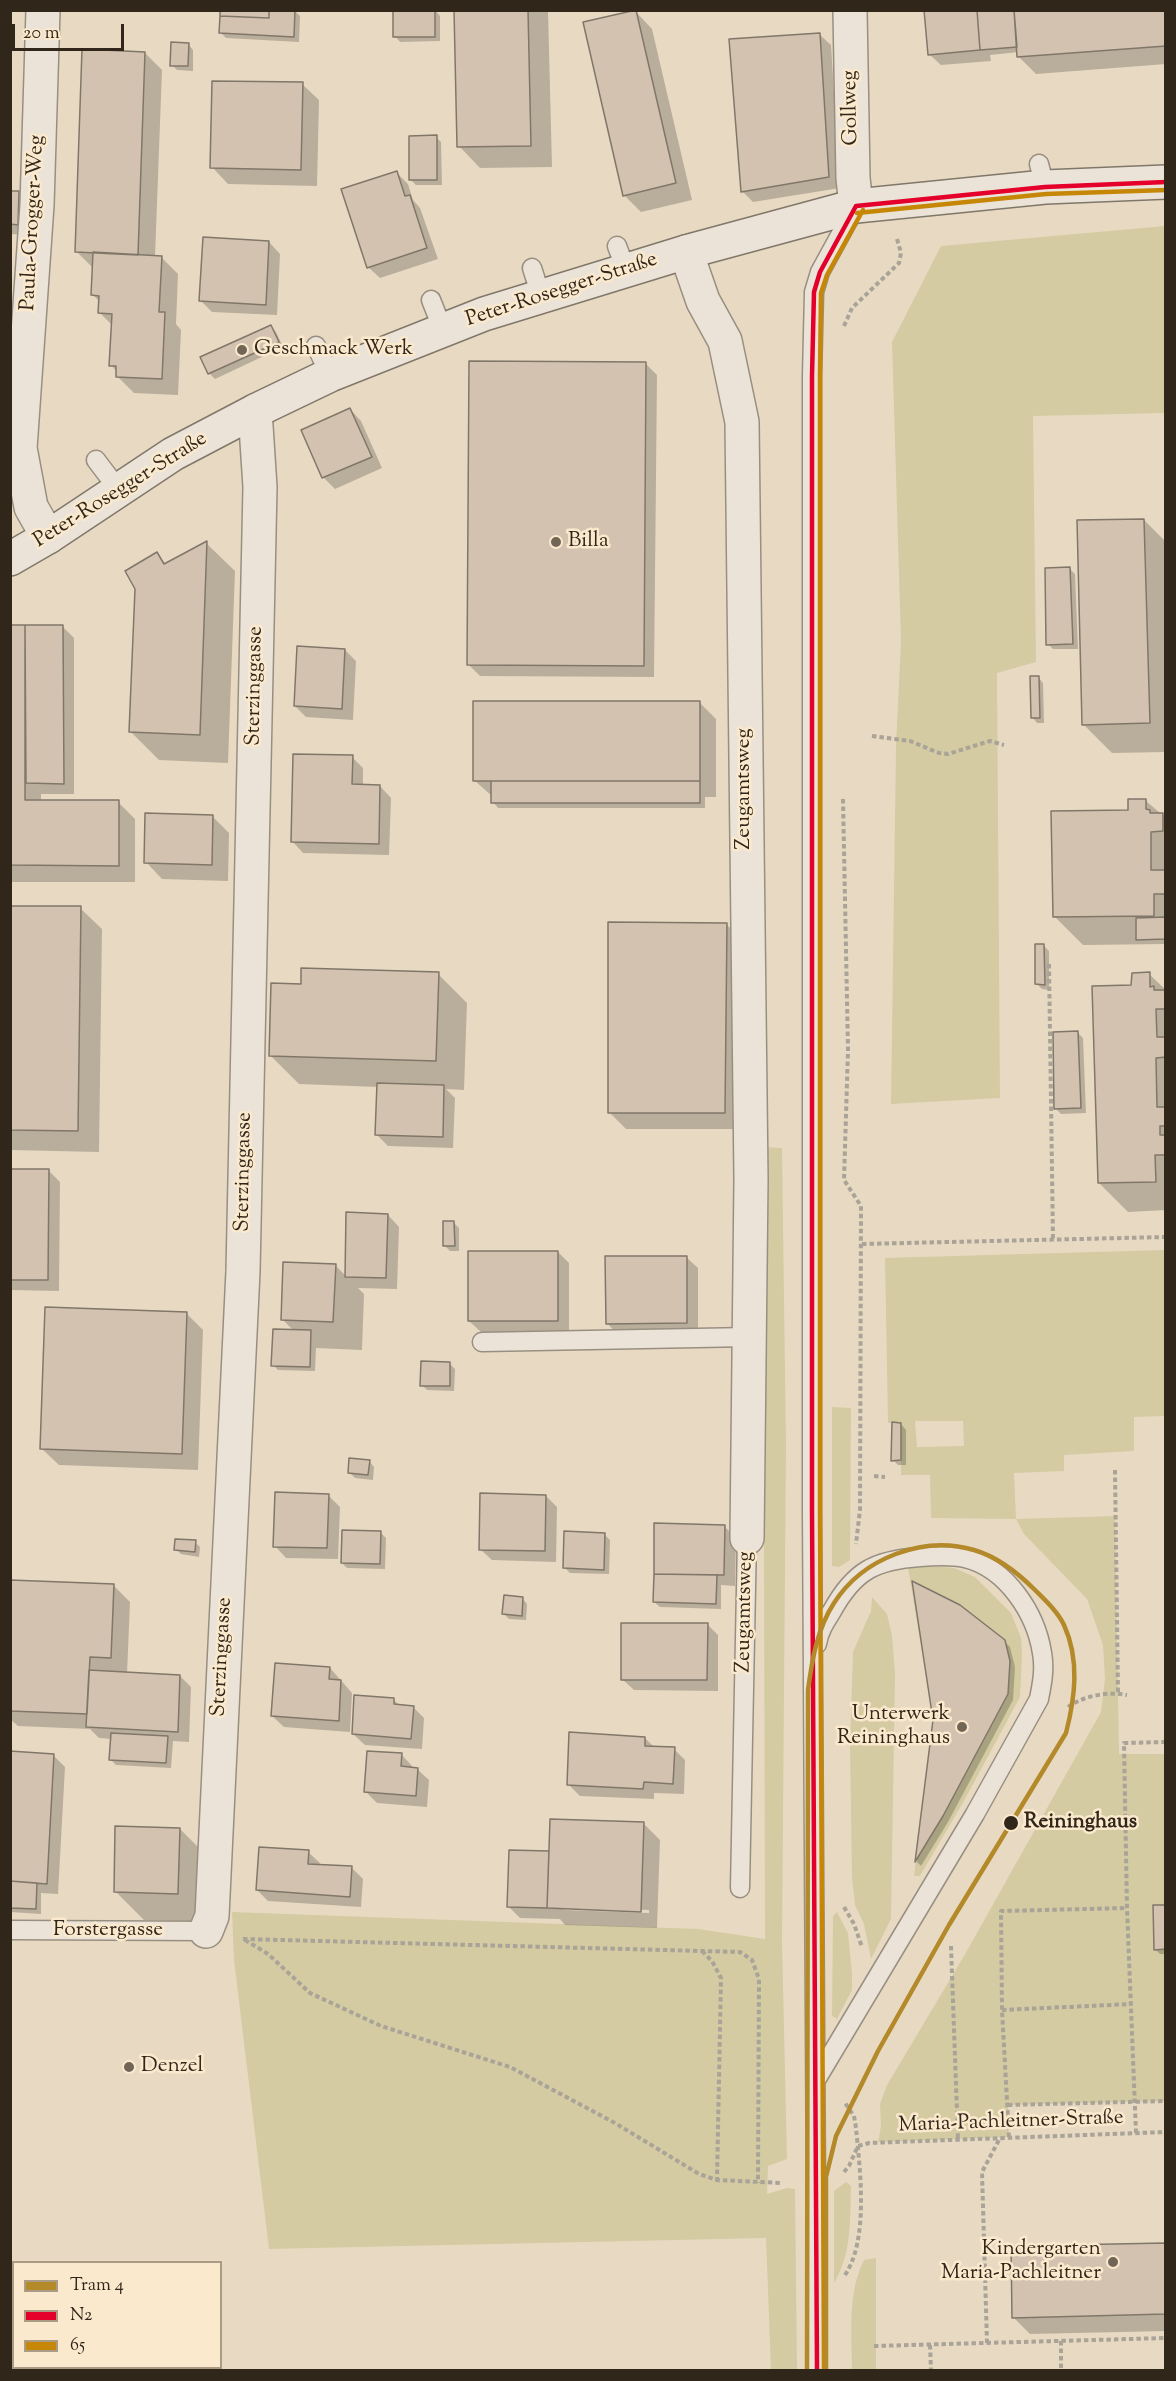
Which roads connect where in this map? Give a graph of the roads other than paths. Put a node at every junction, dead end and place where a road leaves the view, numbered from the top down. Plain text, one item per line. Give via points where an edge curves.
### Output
1 (43, 10) edge
2 (850, 10) edge
3 (1166, 182) edge
4 (856, 206) junction
5 (686, 252) junction
6 (255, 411) junction
7 (96, 460) dead end
8 (118, 489) junction
9 (48, 537) junction
10 (10, 559) edge
11 (750, 1337) junction
12 (482, 1342) dead end
13 (747, 1538) joint
14 (814, 1681) junction
15 (740, 1888) dead end
16 (10, 1930) edge
17 (206, 1931) joint
18 (816, 2080) junction
19 (817, 2370) edge

1 - 9 street, Paula-Grogger-Weg via 37,205 20,448 31,507
2 - 4 street, Gollweg
3 - 4 street, Peter-Rosegger-Straße via 1042,175
4 - 5 street, Peter-Rosegger-Straße
4 - 14 lane via 820,272 814,292
5 - 6 street, Peter-Rosegger-Straße via 622,258 437,315 323,361
5 - 11 street, Zeugamtsweg via 703,301 725,341 742,422
6 - 8 street, Peter-Rosegger-Straße via 173,454
6 - 17 street, Sterzinggasse via 260,487 243,1271 212,1916
7 - 8 lane
8 - 9 street, Peter-Rosegger-Straße
9 - 10 street, Peter-Rosegger-Straße
11 - 12 lane
11 - 13 street, Zeugamtsweg
13 - 15 lane, Zeugamtsweg
14 - 18 lane
14 - 18 lane via 819,1633 842,1592 868,1569 900,1558 966,1558 986,1568 1025,1604 1043,1655 1039,1699
16 - 17 lane, Forstergasse
18 - 19 lane

